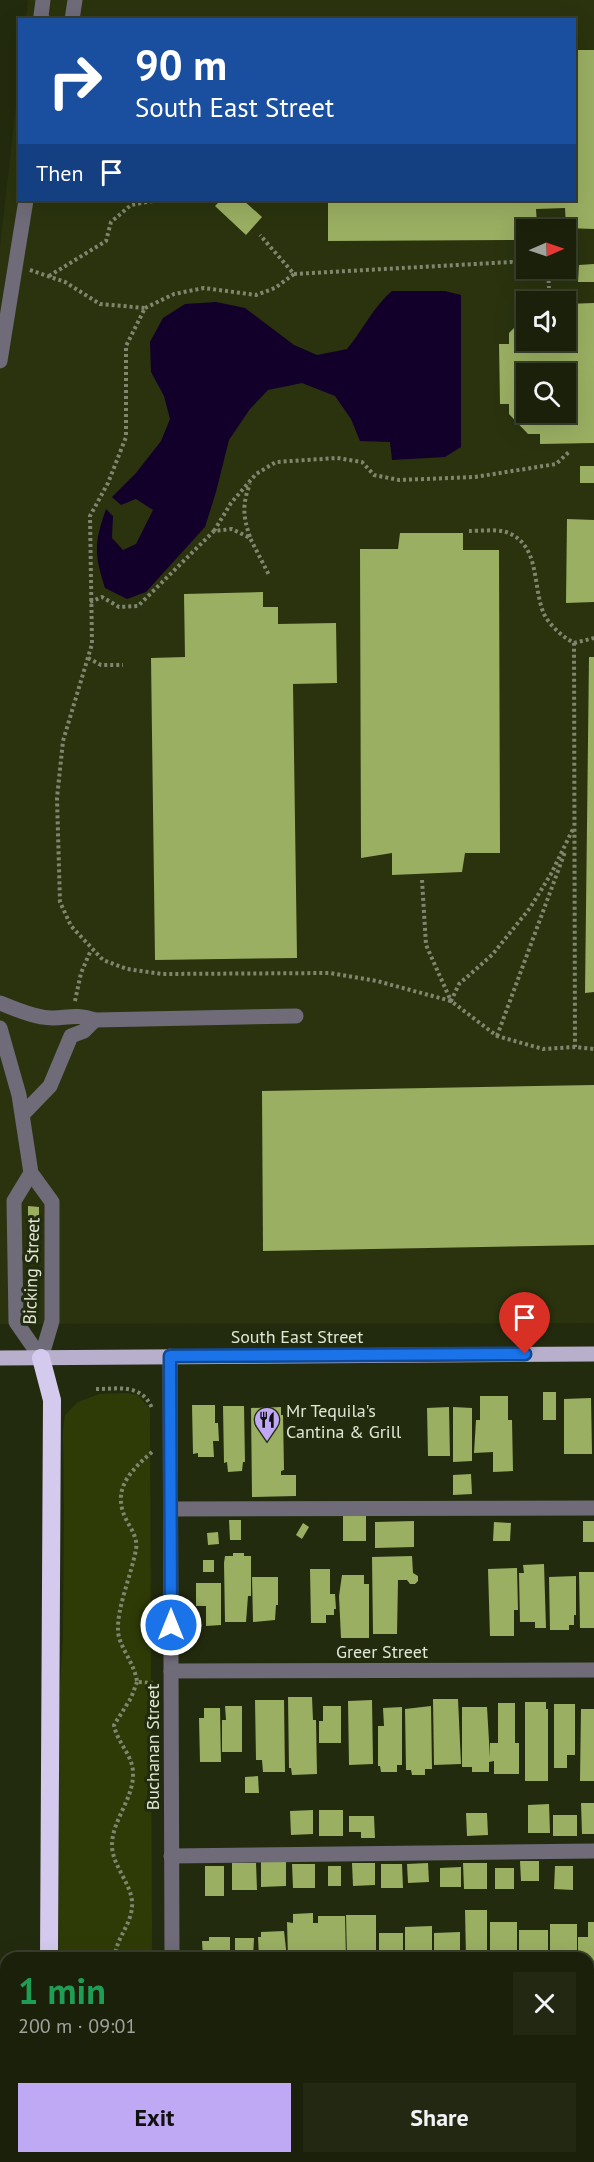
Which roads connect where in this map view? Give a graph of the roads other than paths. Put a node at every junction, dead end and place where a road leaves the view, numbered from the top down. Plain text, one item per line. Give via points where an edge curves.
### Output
1 (43, 0) edge
2 (75, 0) edge
3 (42, 18) edge
4 (72, 18) edge
5 (26, 201) edge
6 (0, 361) edge
7 (0, 1003) edge
8 (296, 1016) dead end
9 (95, 1020) junction
10 (0, 1028) edge
11 (23, 1114) junction
12 (31, 1173) junction
13 (594, 1354) edge
14 (170, 1356) junction
15 (0, 1358) edge
16 (41, 1358) junction
17 (594, 1508) edge
18 (171, 1509) junction
19 (594, 1670) edge
20 (171, 1671) junction
21 (594, 1851) edge
22 (171, 1856) junction
23 (50, 1952) edge
24 (172, 1952) edge

1 - 3 street
2 - 4 street
5 - 6 street
7 - 9 street via 43,1018 82,1015
8 - 9 street
9 - 11 street via 84,1031 71,1036 50,1086
10 - 11 street
11 - 12 street
12 - 16 street, Bicking Street via 52,1202 52,1321
12 - 16 street, Bicking Street via 14,1201 16,1322
13 - 14 main road, South East Street
14 - 16 main road, South East Street
14 - 18 street, Buchanan Street
15 - 16 main road, South East Street
16 - 23 highway via 52,1400
17 - 18 street
18 - 20 street, Buchanan Street
19 - 20 street, Greer Street
20 - 22 street, Buchanan Street
21 - 22 street
22 - 24 street, Buchanan Street

